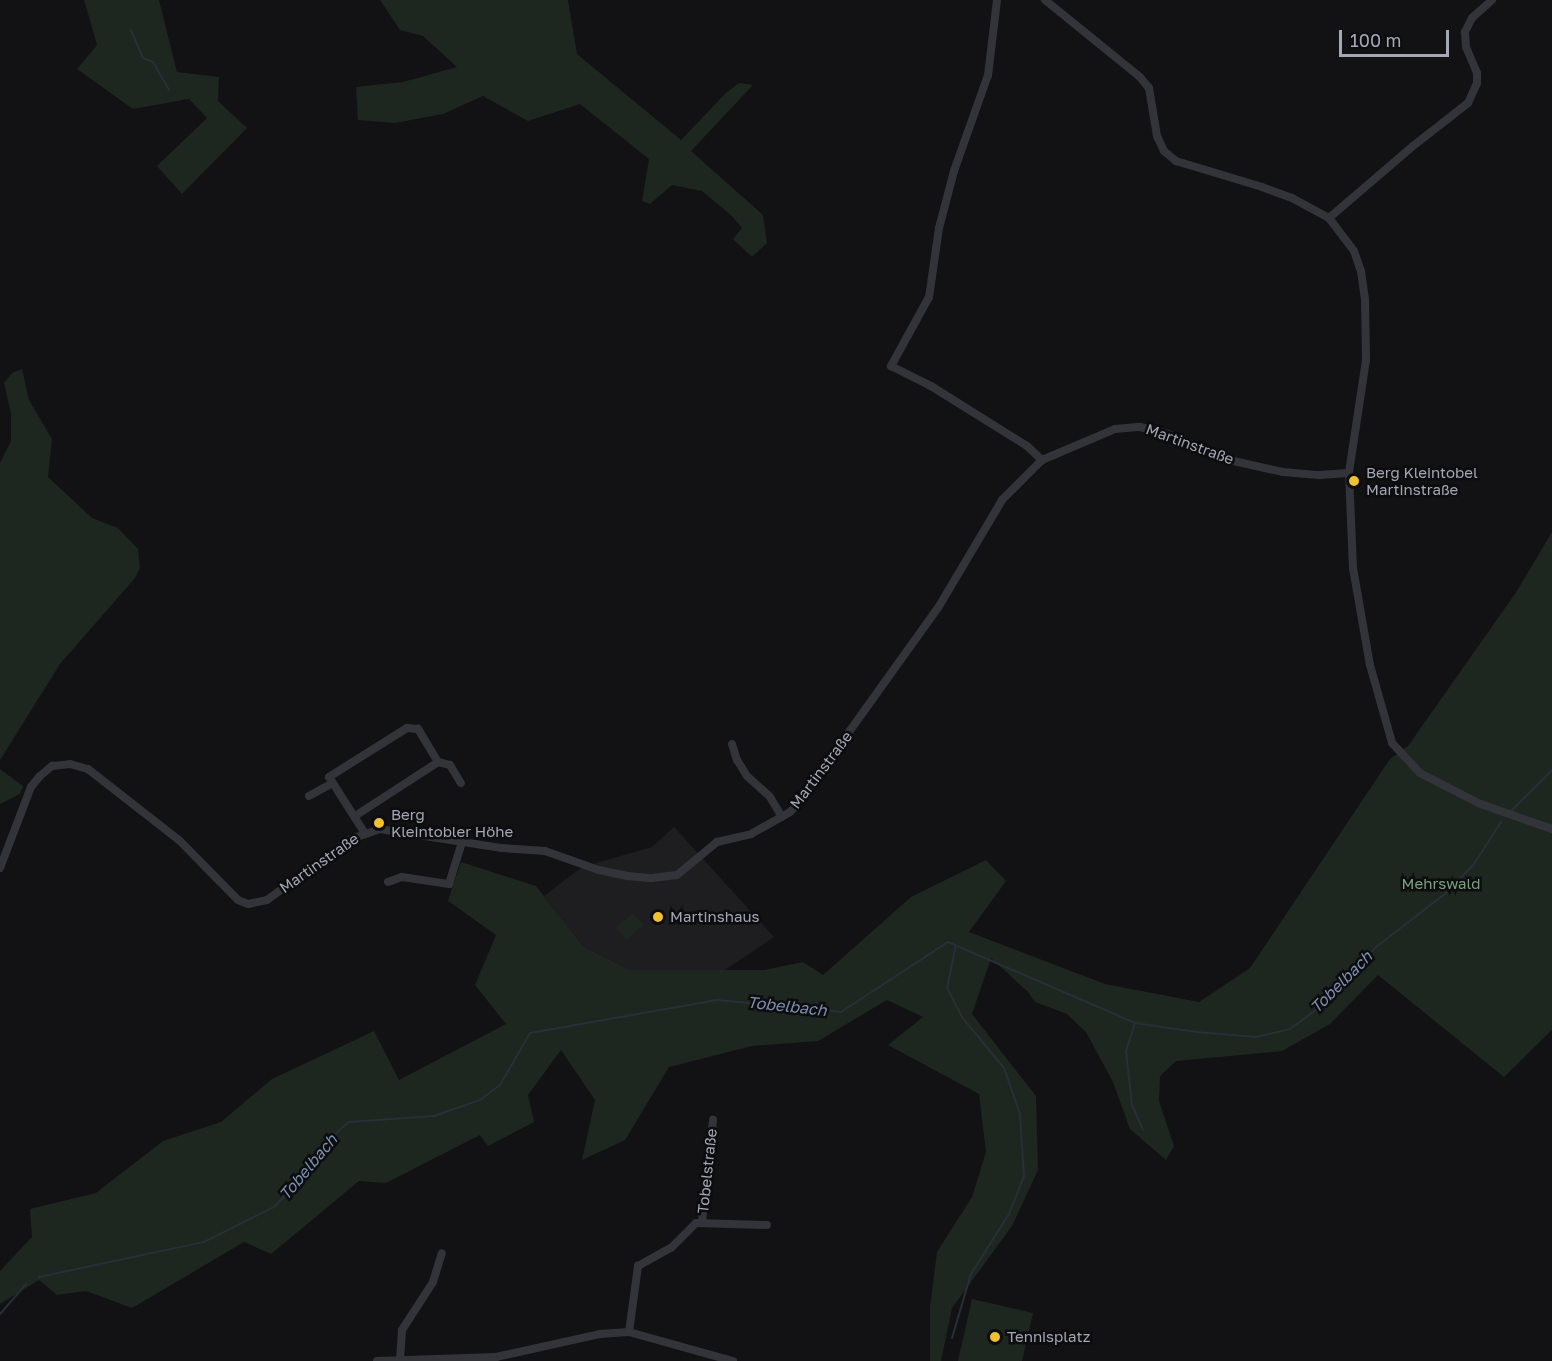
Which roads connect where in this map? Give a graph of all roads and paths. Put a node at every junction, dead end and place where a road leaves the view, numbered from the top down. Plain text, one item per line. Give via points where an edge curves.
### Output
1 (997, 0) edge
2 (1045, 0) edge
3 (1491, 0) edge
4 (1329, 218) junction
5 (1042, 460) junction
6 (1349, 473) junction
7 (732, 744) dead end
8 (438, 762) junction
9 (332, 783) junction
10 (461, 783) dead end
11 (309, 796) dead end
12 (355, 816) junction
13 (782, 817) junction
14 (1552, 829) edge
15 (364, 832) junction
16 (462, 842) junction
17 (0, 868) edge
18 (388, 882) dead end
19 (713, 1119) dead end
20 (702, 1222) junction
21 (767, 1224) dead end
22 (442, 1253) dead end
23 (629, 1332) junction
24 (400, 1359) junction
25 (481, 1359) edge
26 (377, 1361) edge
27 (733, 1361) edge

1 - 5 street via 988,75 954,171 939,228 929,297 891,366 951,398 1027,446
2 - 4 street via 1149,88 1157,136 1176,161 1292,198
3 - 4 street via 1472,18 1465,32 1466,47 1477,73 1468,103
4 - 6 street via 1354,251 1365,300 1366,360
5 - 6 street, Martinstraße via 1115,429 1140,427 1168,434 1229,460 1283,472
5 - 13 street, Martinstraße via 1002,500 908,652 796,806
6 - 14 street via 1357,601 1379,704 1392,743 1430,778 1478,803
7 - 13 street via 747,776 770,797
8 - 9 street via 418,729 407,728 329,777
8 - 10 street via 447,763
8 - 12 street
9 - 11 street
9 - 12 street
12 - 15 street
13 - 16 street, Martinstraße via 747,835 717,842 683,872 670,877 627,876 545,850
15 - 16 street, Martinstraße via 394,829
15 - 17 street, Martinstraße via 267,900 248,904 238,900 179,840 88,769 60,764 47,770 31,787
16 - 18 street via 449,885 402,877
19 - 20 street, Tobelstraße
20 - 21 street
20 - 23 street via 689,1228 671,1248 638,1266
22 - 24 street via 434,1282 402,1330
23 - 25 street via 600,1334
23 - 27 street
24 - 25 street
24 - 26 street

